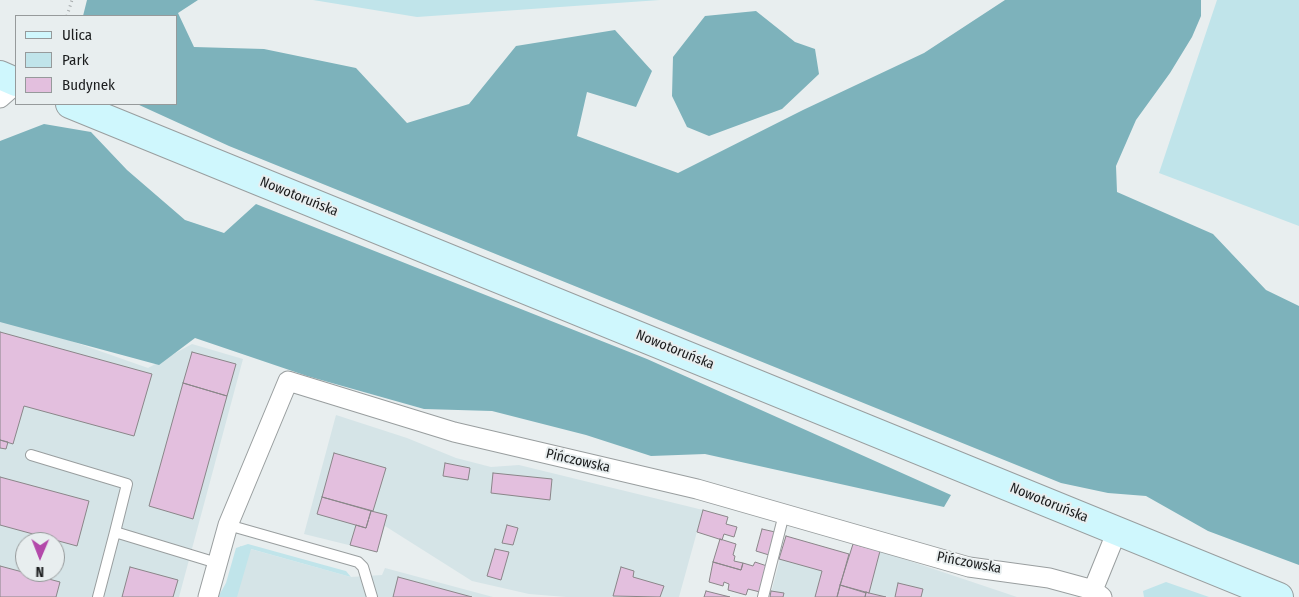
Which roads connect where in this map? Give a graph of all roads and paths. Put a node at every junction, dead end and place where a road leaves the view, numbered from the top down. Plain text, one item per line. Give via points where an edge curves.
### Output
1 (72, 0) edge
2 (67, 15) edge
3 (0, 75) edge
4 (15, 82) edge
5 (15, 84) edge
6 (0, 98) edge
7 (72, 105) edge
8 (31, 455) dead end
9 (784, 514) junction
10 (228, 526) junction
11 (1117, 531) junction
12 (115, 532) junction
13 (217, 563) junction
14 (1098, 594) edge
15 (98, 597) edge
16 (208, 597) edge
17 (372, 597) edge
18 (763, 597) edge
19 (1279, 597) edge

1 - 2 path
3 - 4 main road
5 - 6 street
7 - 11 main road, Nowotoruńska
8 - 12 lane via 128,484
9 - 10 street, Pińczowska via 696,489 454,432 288,381
9 - 14 street, Pińczowska via 970,567 1049,578
9 - 18 lane
10 - 13 street, Pińczowska
10 - 17 lane via 358,562 363,567
11 - 14 street, Pińczowska
11 - 19 main road, Nowotoruńska
12 - 13 lane
12 - 15 lane
13 - 16 street, Pińczowska

